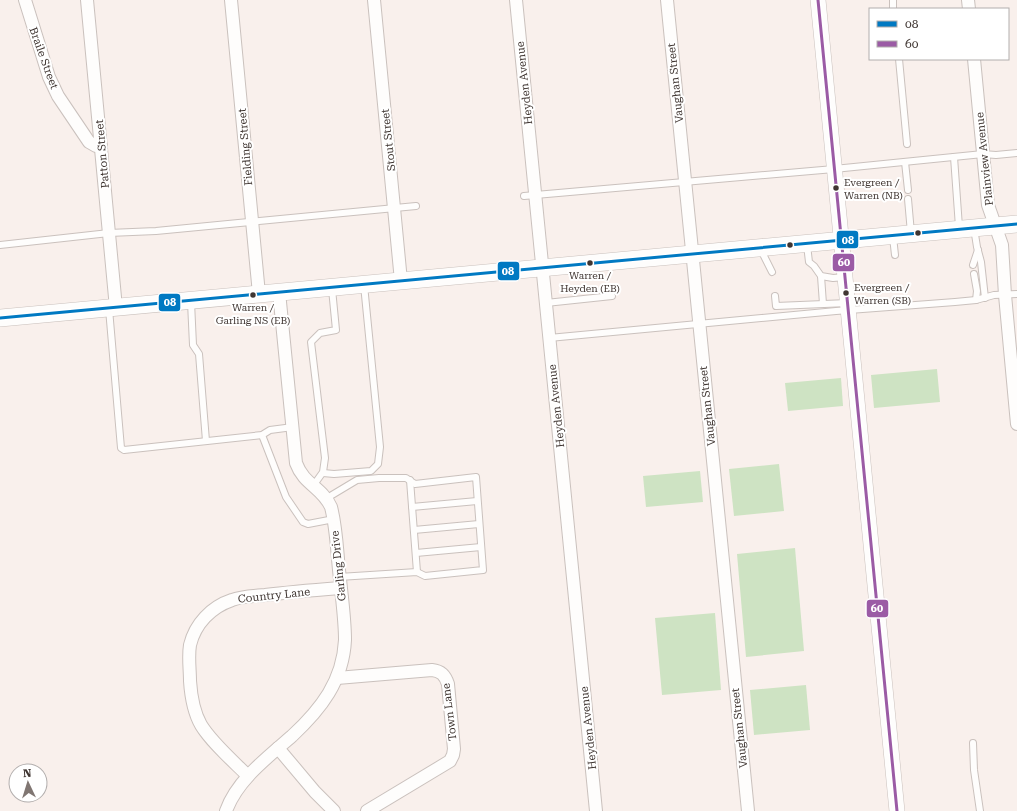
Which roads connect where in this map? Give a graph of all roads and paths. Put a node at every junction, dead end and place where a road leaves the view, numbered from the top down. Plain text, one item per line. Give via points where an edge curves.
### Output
1 (25, 0) edge
2 (87, 0) edge
3 (231, 0) edge
4 (374, 0) edge
5 (516, 0) edge
6 (667, 0) edge
7 (818, 0) edge
8 (899, 60) edge
9 (974, 60) edge
10 (907, 144) dead end
11 (101, 146) junction
12 (1017, 153) edge
13 (983, 154) junction
14 (954, 157) junction
15 (905, 162) junction
16 (834, 169) junction
17 (685, 182) junction
18 (908, 190) dead end
19 (530, 196) junction
20 (908, 198) dead end
21 (416, 206) dead end
22 (394, 209) junction
23 (252, 222) junction
24 (1017, 224) edge
25 (994, 226) junction
26 (967, 229) junction
27 (109, 233) junction
28 (911, 234) junction
29 (893, 235) junction
30 (841, 240) junction
31 (806, 243) junction
32 (0, 245) edge
33 (760, 248) junction
34 (978, 250) junction
35 (692, 254) junction
36 (895, 255) dead end
37 (974, 265) dead end
38 (542, 268) junction
39 (772, 272) dead end
40 (974, 274) dead end
41 (820, 276) junction
42 (845, 277) junction
43 (401, 281) junction
44 (364, 284) junction
45 (332, 287) junction
46 (279, 292) junction
47 (259, 294) junction
48 (1017, 294) edge
49 (1005, 295) junction
50 (612, 296) dead end
51 (775, 296) dead end
52 (985, 298) junction
53 (976, 300) junction
54 (191, 301) junction
55 (546, 303) junction
56 (823, 304) junction
57 (848, 307) junction
58 (112, 308) junction
59 (0, 318) edge
60 (699, 324) junction
61 (549, 338) junction
62 (1017, 424) edge
63 (293, 427) junction
64 (262, 435) junction
65 (206, 441) junction
66 (323, 472) junction
67 (412, 482) junction
68 (313, 486) junction
69 (327, 498) junction
70 (478, 501) junction
71 (412, 507) junction
72 (334, 519) junction
73 (479, 524) junction
74 (414, 530) junction
75 (481, 547) junction
76 (416, 553) junction
77 (417, 572) junction
78 (340, 582) junction
79 (337, 678) junction
80 (973, 743) dead end
81 (278, 748) junction
82 (248, 776) junction
83 (226, 811) edge
84 (334, 811) edge
85 (368, 811) edge
86 (596, 811) edge
87 (748, 811) edge
88 (897, 811) edge
89 (980, 811) edge

1 - 11 street, Braile Street via 45,66 58,96 89,142
2 - 11 street, Patton Street
3 - 23 street, Fielding Street
4 - 22 street, Stout Street
5 - 19 street, Heyden Avenue
6 - 17 street, Vaughan Street
7 - 16 street
8 - 10 lane
9 - 13 street, Plainview Avenue
11 - 27 street, Patton Street
12 - 13 lane
13 - 14 lane
13 - 25 street, Plainview Avenue via 988,205
14 - 15 lane
14 - 26 lane
15 - 16 lane
15 - 18 lane
16 - 17 lane
16 - 30 street
17 - 19 lane
17 - 35 street, Vaughan Street
19 - 38 street, Heyden Avenue
20 - 28 lane
21 - 22 lane
22 - 23 lane
22 - 43 street, Stout Street
23 - 27 lane
23 - 47 street, Fielding Street
24 - 25 main road
25 - 26 main road
25 - 49 street, Plainview Avenue via 1002,245
26 - 28 main road
26 - 34 lane
27 - 32 lane
27 - 58 street, Patton Street
28 - 29 main road
29 - 30 main road
29 - 36 lane
30 - 31 main road
30 - 42 street
31 - 33 main road
31 - 41 lane via 809,262
33 - 35 main road
33 - 39 lane
34 - 37 lane
34 - 52 lane
35 - 38 main road
35 - 60 street, Vaughan Street
38 - 43 main road
38 - 55 street, Heyden Avenue
40 - 53 lane
41 - 42 lane
41 - 56 lane
42 - 57 street
43 - 44 main road
44 - 45 main road
44 - 66 lane via 380,447 378,464 371,471 334,474
45 - 46 main road
45 - 66 lane via 336,330 320,332 311,342 325,458
46 - 47 main road
46 - 63 street
47 - 54 main road
48 - 49 lane
49 - 52 lane
49 - 62 street, Plainview Avenue
50 - 55 lane
51 - 56 lane via 776,306
52 - 53 lane
53 - 57 lane
54 - 58 main road
54 - 65 lane via 193,345 199,354
55 - 61 street, Heyden Avenue
56 - 57 lane
57 - 60 lane
57 - 88 street
58 - 59 main road
58 - 65 lane via 121,448 124,450
60 - 61 lane
60 - 87 street, Vaughan Street
61 - 86 street, Heyden Avenue
63 - 64 lane via 270,430
63 - 68 street via 298,467 303,478
64 - 65 lane
64 - 72 lane via 286,497 303,522 308,524
66 - 68 lane
67 - 69 lane via 406,478 357,480
67 - 70 lane via 476,477
67 - 71 lane
68 - 69 street
69 - 72 street, Garling Drive
70 - 71 lane
70 - 73 lane
71 - 74 lane
72 - 78 street, Garling Drive
73 - 74 lane
73 - 75 lane
74 - 76 lane
75 - 76 lane
75 - 77 lane via 483,570 425,576
76 - 77 lane
77 - 78 lane
78 - 79 street, Garling Drive via 345,640
78 - 82 street, Country Lane via 232,599 209,613 195,632 189,658 191,697 196,714 207,734
79 - 81 street, Garling Drive via 328,696 314,714
79 - 85 street, Town Lane via 432,670 441,672 448,684 454,749 450,761
80 - 89 lane
81 - 82 street, Garling Drive
81 - 84 street
82 - 83 street, Garling Drive

